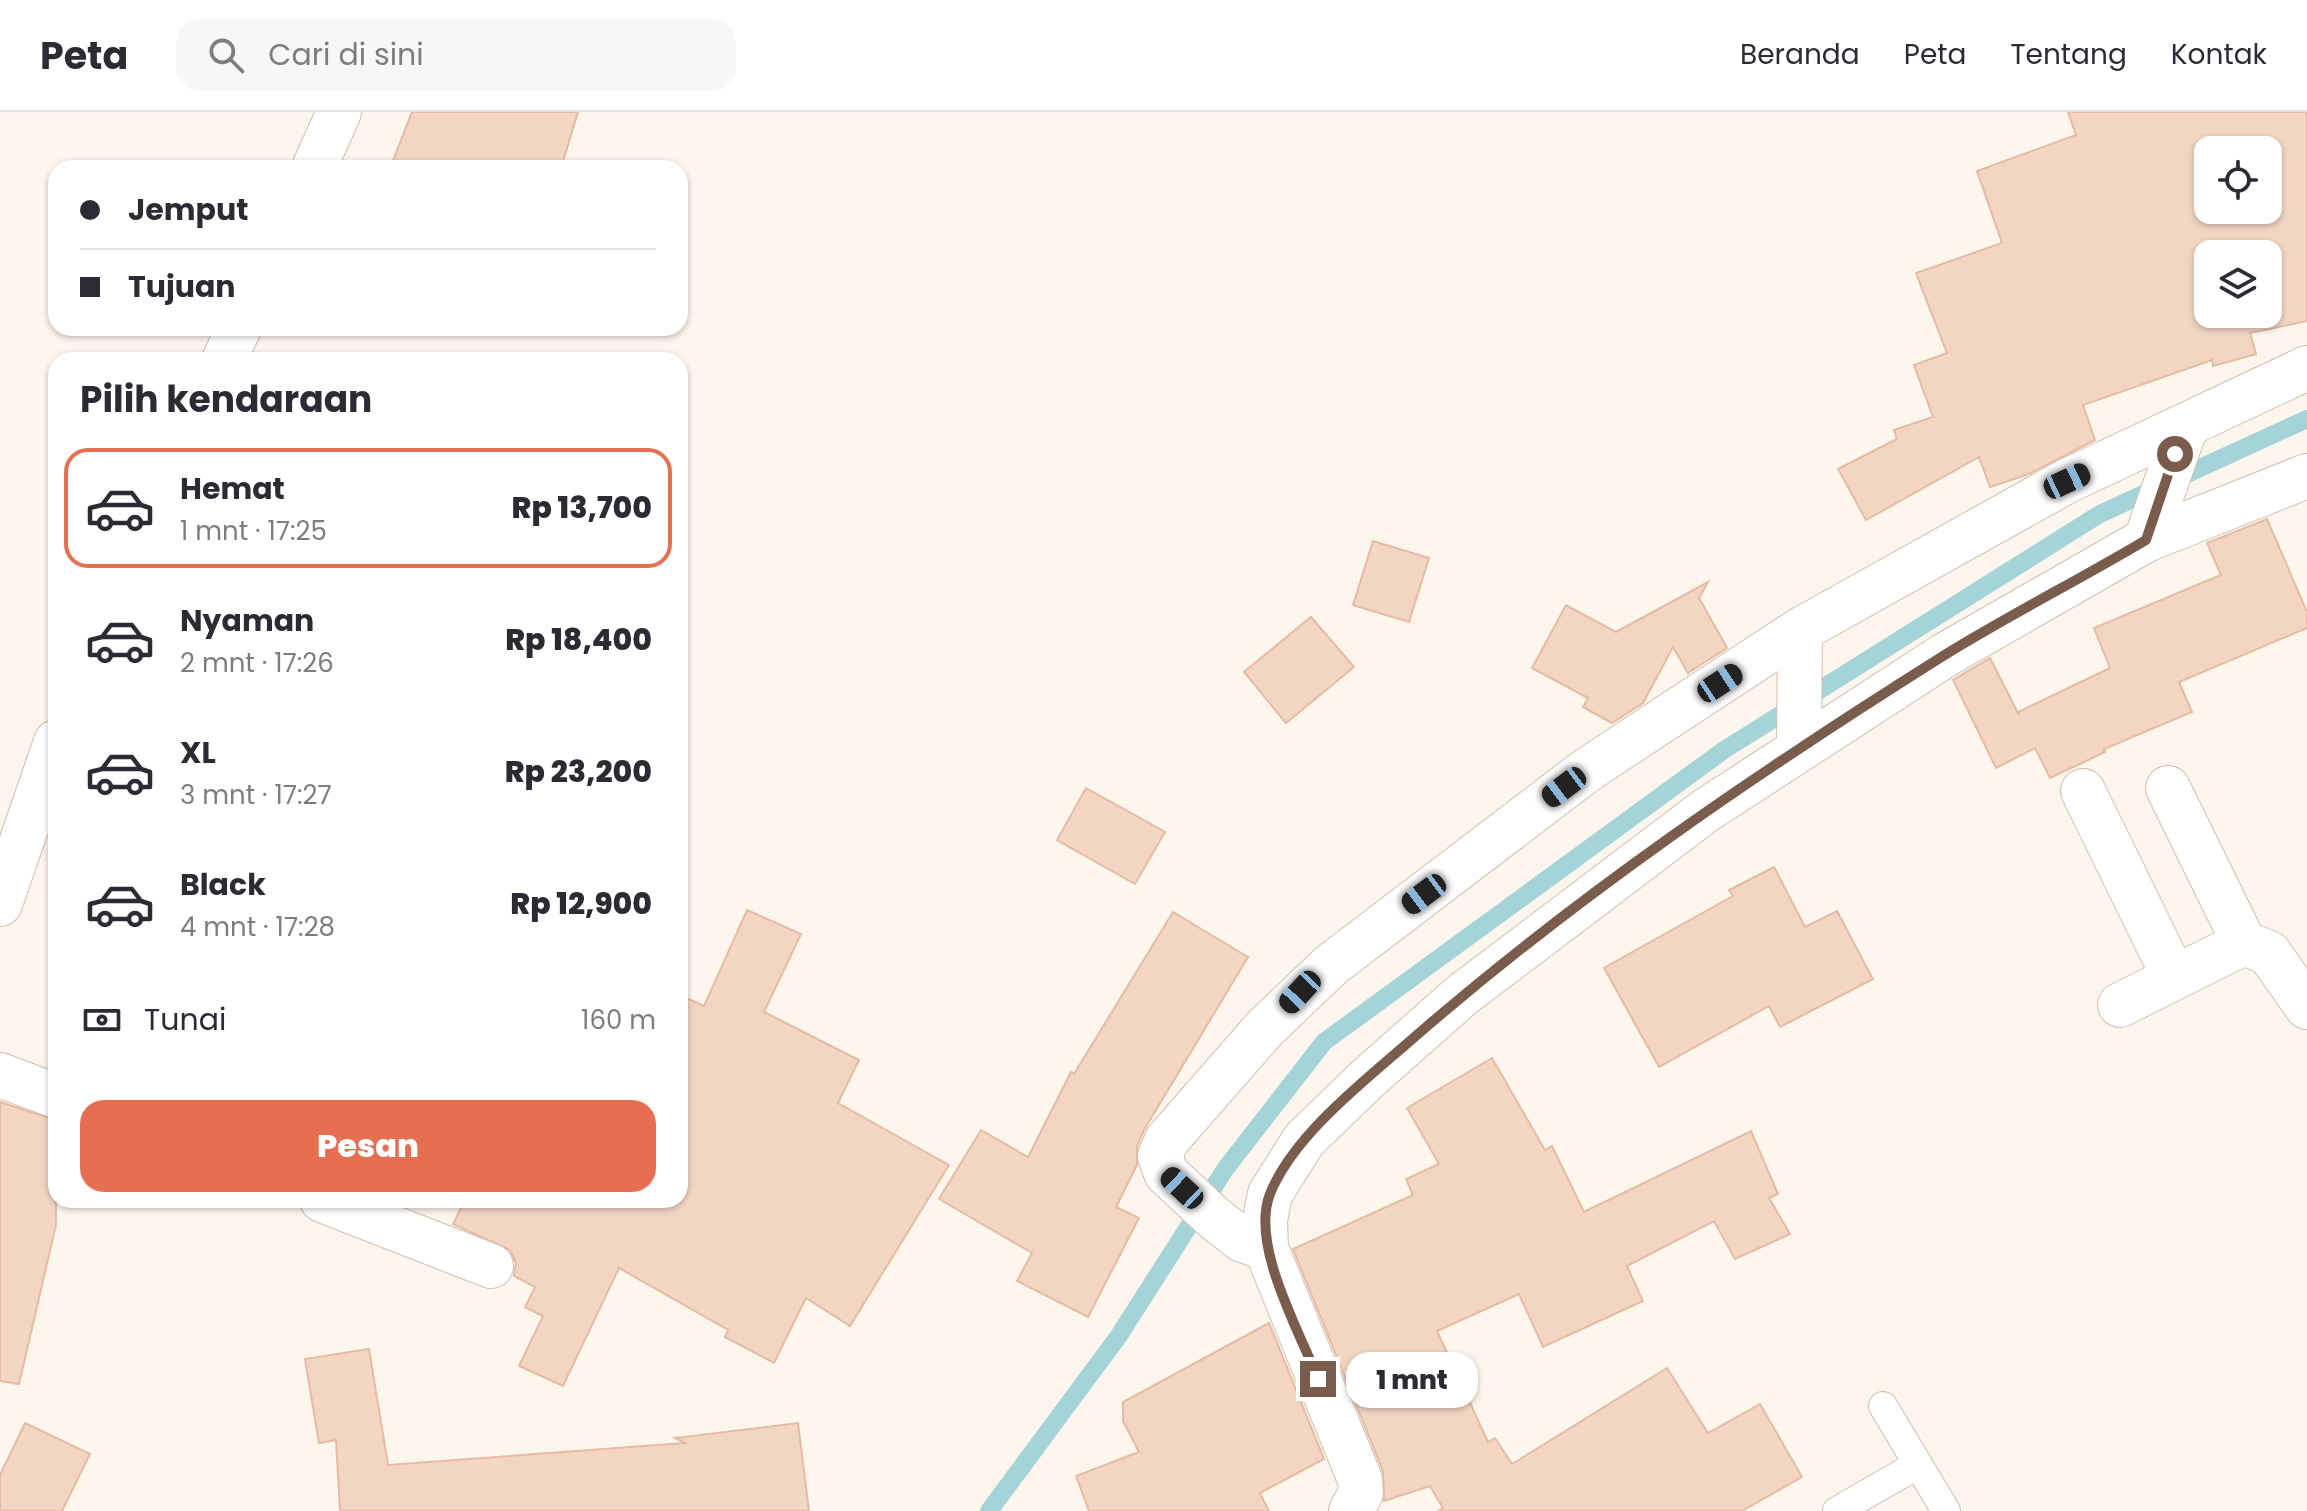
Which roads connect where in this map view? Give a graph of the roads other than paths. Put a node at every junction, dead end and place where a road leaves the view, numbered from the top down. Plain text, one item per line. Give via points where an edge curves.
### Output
1 (339, 112) edge
2 (318, 160) edge
3 (2307, 368) edge
4 (2181, 440) junction
5 (2307, 476) edge
6 (2151, 525) junction
7 (1800, 638) junction
8 (1800, 741) junction
9 (48, 765) edge
10 (2168, 788) dead end
11 (2083, 791) dead end
12 (0, 904) edge
13 (2244, 943) junction
14 (2174, 977) junction
15 (2120, 1005) dead end
16 (2307, 1007) edge
17 (0, 1075) edge
18 (48, 1093) edge
19 (342, 1208) edge
20 (1266, 1248) junction
21 (491, 1266) dead end
22 (1883, 1406) dead end
23 (1917, 1465) junction
24 (1351, 1511) edge
25 (1837, 1511) edge
26 (1946, 1511) edge

1 - 2 street
3 - 4 street
4 - 6 street
4 - 7 street via 2067,481
5 - 6 street
6 - 8 street
7 - 8 street
7 - 20 street via 1587,770 1331,965 1265,1028 1167,1140 1160,1156 1166,1173 1213,1217 1242,1240
8 - 20 street via 1462,995 1367,1079 1304,1140 1270,1194
9 - 12 street
10 - 13 street
11 - 14 street
13 - 14 street
13 - 16 street via 2269,953
14 - 15 street
17 - 18 street
19 - 21 street
20 - 24 street via 1360,1480 1361,1493
22 - 23 lane
23 - 25 lane
23 - 26 lane

